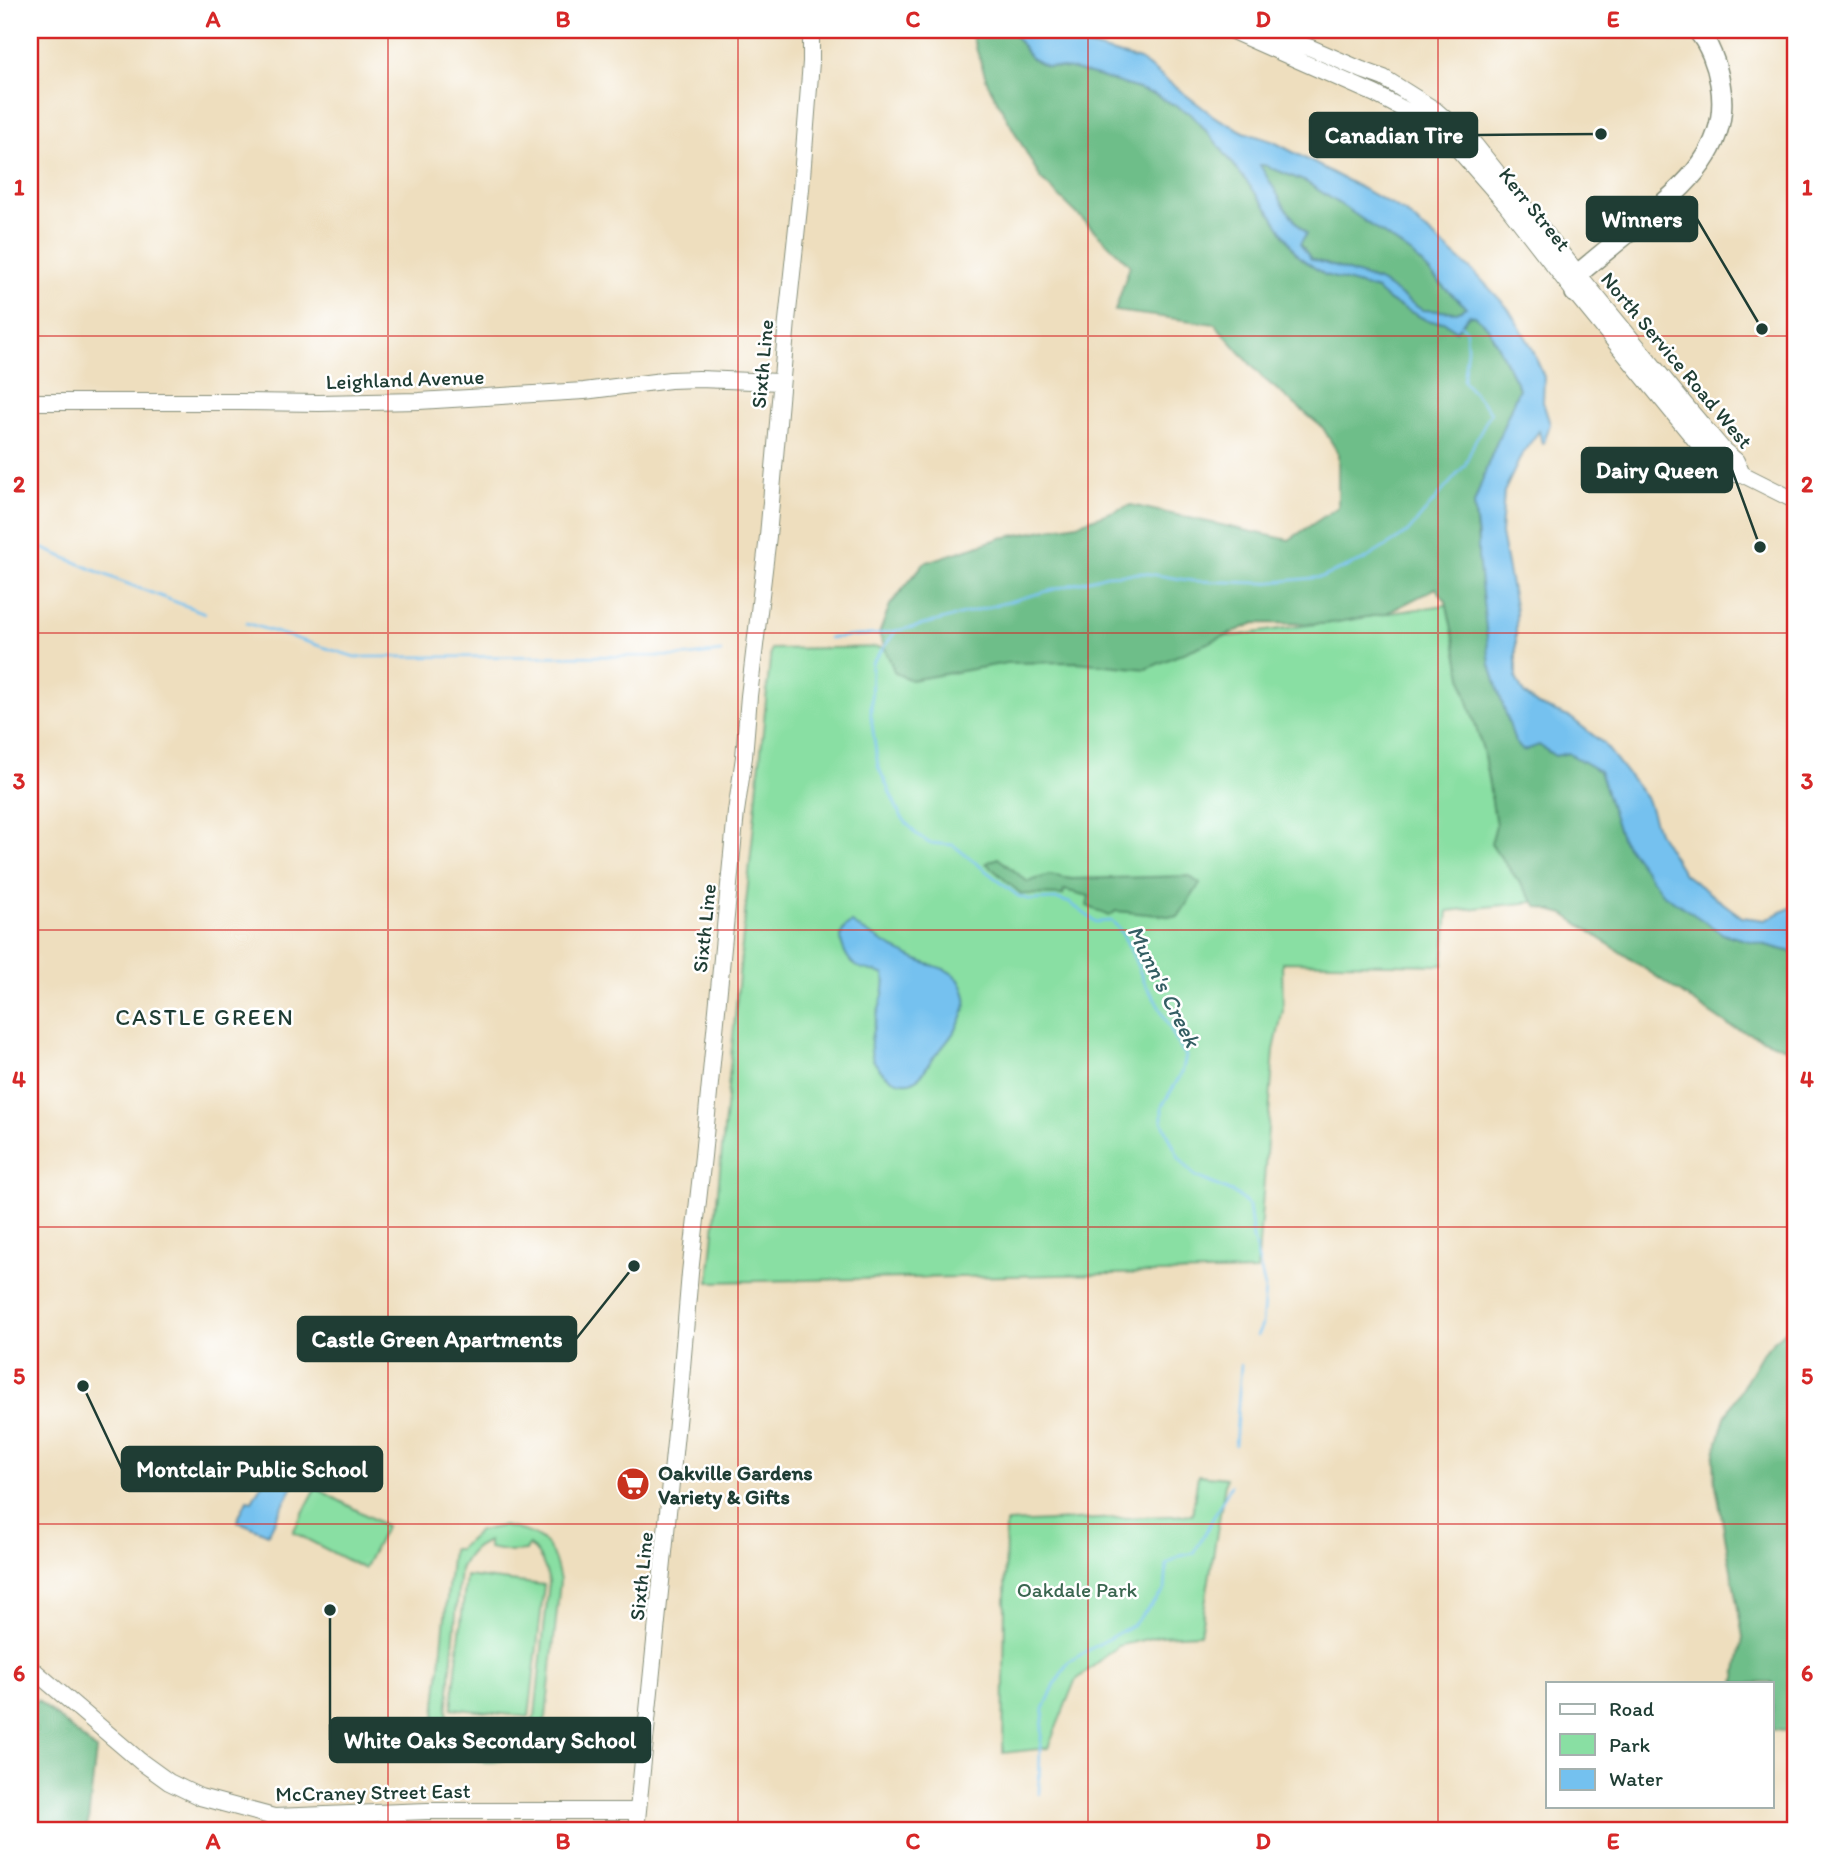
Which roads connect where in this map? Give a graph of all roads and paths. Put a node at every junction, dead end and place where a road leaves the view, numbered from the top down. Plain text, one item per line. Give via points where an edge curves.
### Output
1 (811, 30) edge
2 (1230, 30) edge
3 (1259, 30) edge
4 (1697, 30) edge
5 (1576, 284) junction
6 (781, 382) junction
7 (30, 402) edge
8 (1796, 501) edge
9 (30, 1667) edge
10 (638, 1811) junction
11 (636, 1830) edge

1 - 6 street, Sixth Line via 797,238
2 - 5 street, Kerr Street via 1419,117 1457,148 1557,270
3 - 5 street, Kerr Street via 1384,78 1436,110 1475,145
4 - 5 highway via 1718,71 1723,96 1712,145 1698,170 1676,193
5 - 8 street, North Service Road West via 1736,461 1742,474
6 - 7 street, Leighland Avenue via 670,380 429,401
6 - 10 street, Sixth Line
9 - 10 street, McCraney Street East via 169,1782 200,1797 274,1817
10 - 11 street, Sixth Line

